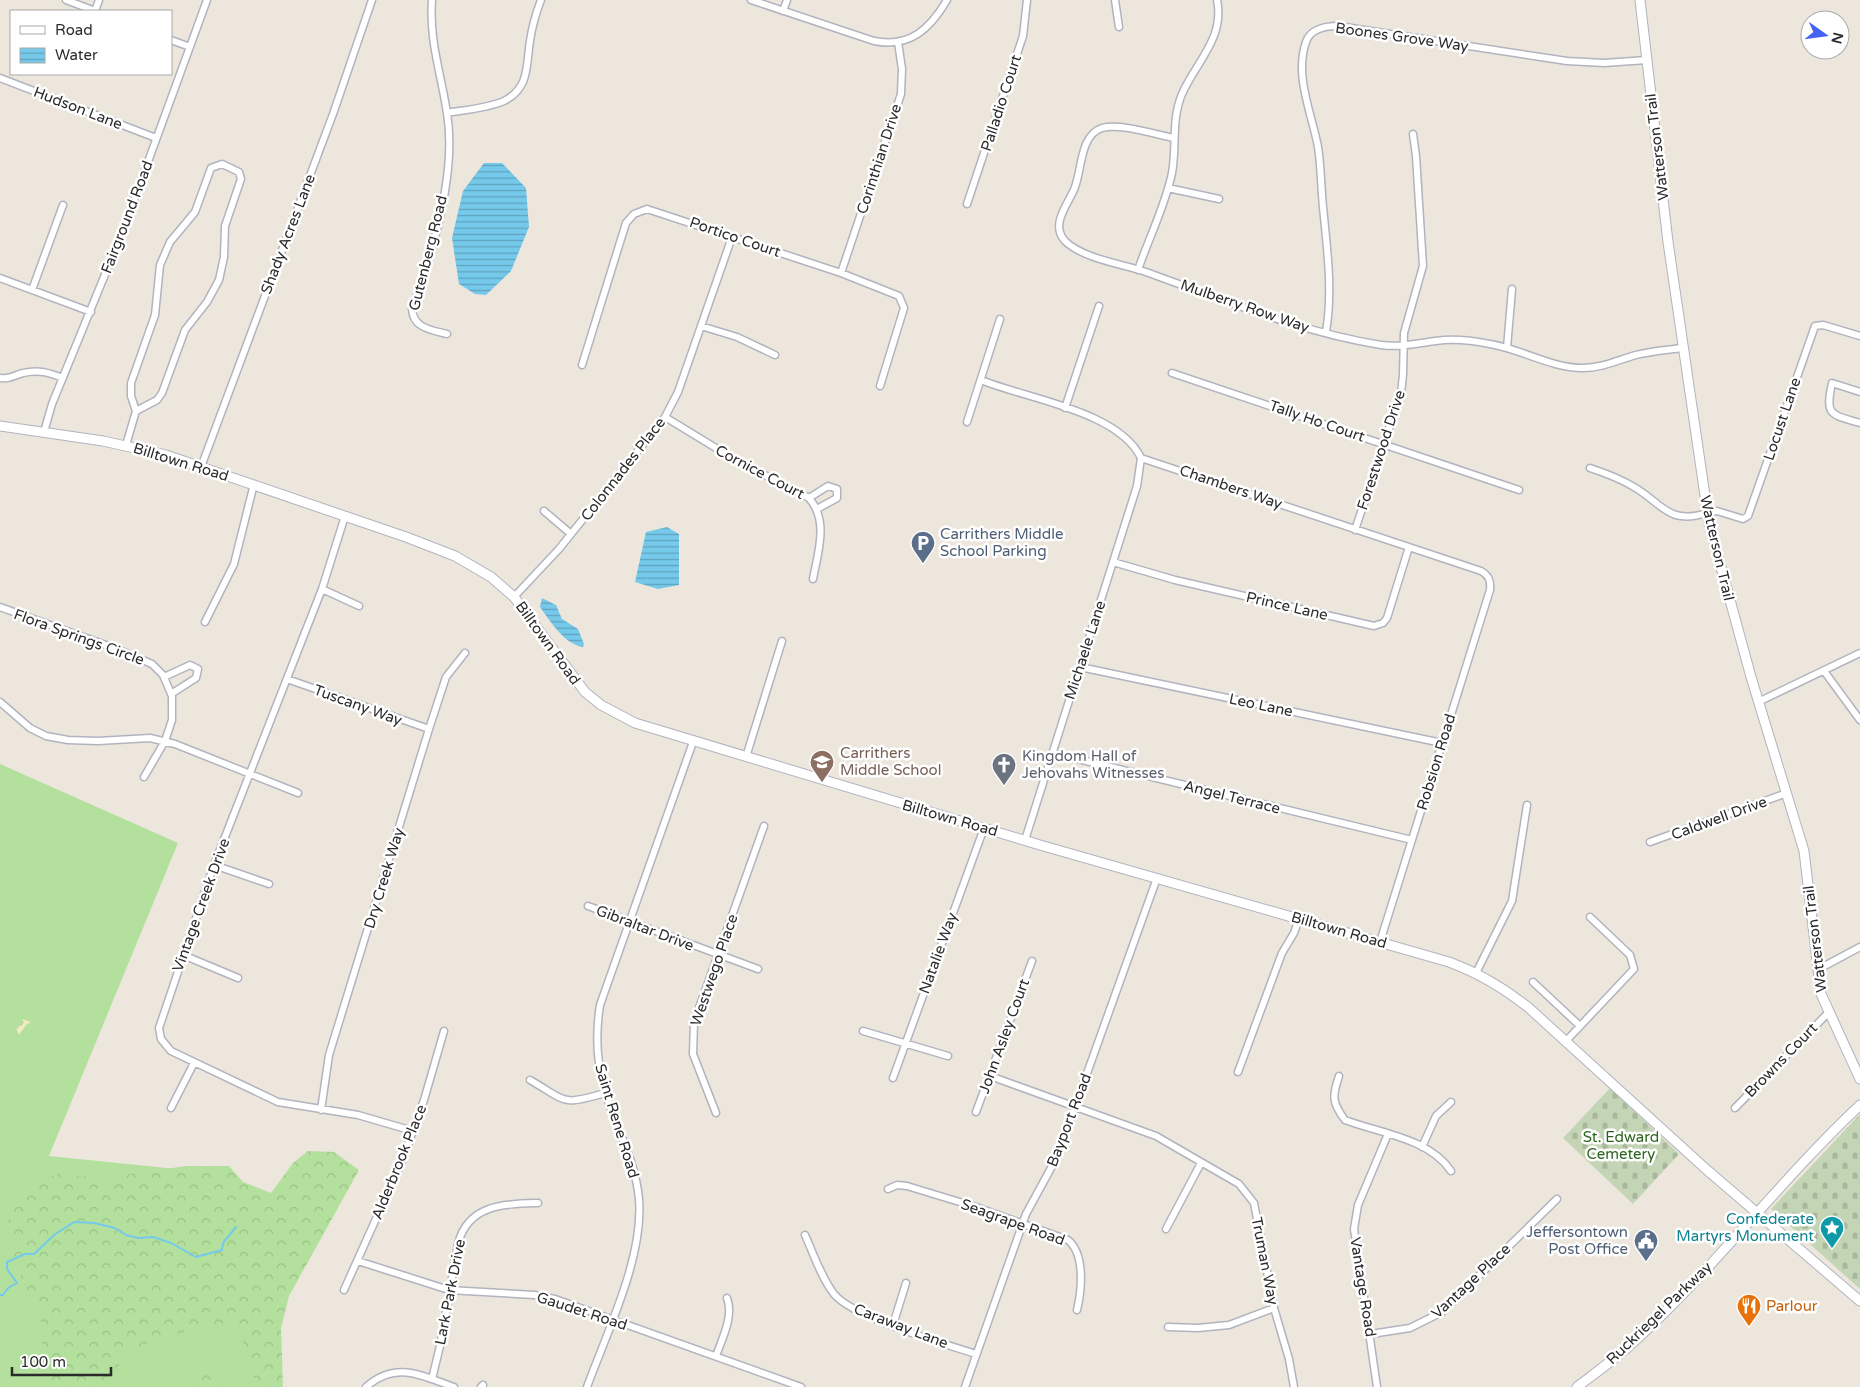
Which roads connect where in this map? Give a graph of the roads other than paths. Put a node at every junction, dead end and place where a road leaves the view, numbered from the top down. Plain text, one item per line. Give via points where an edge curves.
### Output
1 (66, 0) edge
2 (207, 0) edge
3 (372, 0) edge
4 (432, 0) edge
5 (541, 0) edge
6 (751, 0) edge
7 (787, 0) edge
8 (947, 0) edge
9 (1027, 0) edge
10 (1115, 0) edge
11 (1217, 0) edge
12 (1640, 0) edge
13 (92, 10) edge
14 (783, 11) junction
15 (1119, 27) dead end
16 (172, 40) edge
17 (898, 42) junction
18 (190, 47) junction
19 (1647, 60) junction
20 (0, 78) edge
21 (447, 113) junction
22 (1412, 134) dead end
23 (156, 138) junction
24 (1173, 138) junction
25 (1168, 188) junction
26 (1219, 199) dead end
27 (967, 204) dead end
28 (63, 205) dead end
29 (732, 237) junction
30 (1138, 270) junction
31 (841, 273) junction
32 (0, 278) edge
33 (1512, 289) dead end
34 (32, 290) junction
35 (1099, 306) dead end
36 (91, 312) junction
37 (1000, 319) dead end
38 (701, 326) junction
39 (1326, 332) junction
40 (447, 334) dead end
41 (1860, 336) edge
42 (1403, 346) junction
43 (1507, 348) junction
44 (1682, 348) junction
45 (775, 354) dead end
46 (582, 365) dead end
47 (1172, 373) dead end
48 (0, 378) edge
49 (63, 378) junction
50 (981, 380) junction
51 (880, 386) dead end
52 (1860, 392) edge
53 (1065, 408) junction
54 (136, 411) junction
55 (665, 417) junction
56 (967, 422) dead end
57 (1860, 423) edge
58 (0, 426) edge
59 (44, 432) junction
60 (1384, 444) junction
61 (126, 445) junction
62 (1141, 458) junction
63 (200, 467) junction
64 (1590, 468) dead end
65 (254, 484) junction
66 (1519, 490) dead end
67 (809, 498) junction
68 (817, 509) junction
69 (544, 511) dead end
70 (1707, 513) junction
71 (345, 516) junction
72 (1356, 530) junction
73 (571, 534) junction
74 (1409, 547) junction
75 (1113, 562) junction
76 (813, 579) dead end
77 (1490, 582) joint
78 (322, 589) junction
79 (514, 597) junction
80 (359, 606) dead end
81 (0, 608) edge
82 (205, 622) dead end
83 (782, 641) dead end
84 (465, 653) dead end
85 (1860, 653) edge
86 (1080, 667) junction
87 (1824, 671) junction
88 (164, 677) junction
89 (288, 679) junction
90 (171, 694) junction
91 (0, 702) edge
92 (1758, 702) junction
93 (1860, 720) edge
94 (429, 730) junction
95 (165, 741) junction
96 (693, 742) junction
97 (1442, 743) junction
98 (1053, 753) junction
99 (746, 758) junction
100 (248, 774) junction
101 (144, 777) dead end
102 (298, 793) dead end
103 (1787, 793) junction
104 (1527, 805) dead end
105 (764, 826) dead end
106 (984, 828) junction
107 (1025, 840) junction
108 (1412, 840) junction
109 (1650, 842) dead end
110 (214, 865) junction
111 (1157, 878) junction
112 (269, 884) dead end
113 (588, 906) dead end
114 (1590, 917) dead end
115 (1299, 918) junction
116 (628, 922) junction
117 (1380, 942) junction
118 (1860, 947) edge
119 (183, 955) junction
120 (717, 955) junction
121 (1032, 960) dead end
122 (758, 969) dead end
123 (1817, 970) junction
124 (1476, 973) junction
125 (238, 978) dead end
126 (1533, 982) dead end
127 (1828, 1013) junction
128 (1580, 1026) junction
129 (444, 1031) dead end
130 (863, 1032) dead end
131 (1566, 1041) junction
132 (906, 1044) junction
133 (948, 1056) dead end
134 (194, 1063) junction
135 (1238, 1072) dead end
136 (990, 1076) junction
137 (1339, 1076) dead end
138 (893, 1078) dead end
139 (1860, 1079) edge
140 (530, 1080) dead end
141 (605, 1093) junction
142 (1451, 1102) dead end
143 (1860, 1104) edge
144 (1076, 1106) junction
145 (171, 1108) dead end
146 (1735, 1108) dead end
147 (321, 1110) junction
148 (976, 1112) dead end
149 (716, 1113) dead end
150 (413, 1131) junction
151 (1388, 1134) junction
152 (1422, 1147) junction
153 (1201, 1164) junction
154 (1451, 1171) dead end
155 (888, 1189) dead end
156 (1557, 1199) dead end
157 (538, 1203) dead end
158 (1757, 1212) junction
159 (1023, 1223) junction
160 (1166, 1229) dead end
161 (805, 1235) dead end
162 (358, 1262) junction
163 (906, 1283) dead end
164 (344, 1290) dead end
165 (449, 1290) junction
166 (727, 1298) dead end
167 (1860, 1301) edge
168 (1274, 1308) junction
169 (1077, 1310) dead end
170 (612, 1319) junction
171 (893, 1325) junction
172 (1168, 1327) dead end
173 (1370, 1334) junction
174 (976, 1354) junction
175 (716, 1356) junction
176 (432, 1379) junction
177 (366, 1387) edge
178 (454, 1387) edge
179 (587, 1387) edge
180 (801, 1387) edge
181 (965, 1387) edge
182 (1294, 1387) edge
183 (1377, 1387) edge
184 (1577, 1387) edge

1 - 13 street
2 - 18 street, Fairground Road
3 - 63 street, Shady Acres Lane via 333,114
4 - 21 street, Gutenberg Road via 432,45
5 - 21 street via 529,42 524,82 514,95 502,102
6 - 14 street
7 - 14 street
8 - 17 street via 921,33
9 - 27 street, Palladio Court via 1023,36
10 - 15 street
11 - 24 street via 1216,33 1182,94
12 - 19 main road, Watterson Trail
14 - 17 street via 874,41
16 - 18 street
17 - 31 street, Corinthian Drive via 902,69 900,94
18 - 23 street, Fairground Road
19 - 39 street, Boones Grove Way via 1567,61 1338,26 1324,27 1311,34 1305,44 1302,65 1306,101 1318,147 1330,284
19 - 44 main road, Watterson Trail
20 - 23 street, Hudson Lane
21 - 40 street, Gutenberg Road via 450,151 446,179 432,250 412,310 412,318 417,324
22 - 42 street, Forestwood Drive via 1423,266
23 - 36 street, Fairground Road
24 - 25 street
24 - 30 street, Mulberry Row Way via 1118,127 1094,132 1087,142 1075,187 1061,217 1060,229 1067,243 1084,253
25 - 26 street
25 - 30 street via 1163,210 1148,239
28 - 34 street
29 - 31 street, Portico Court
29 - 38 street, Colonnades Place
29 - 46 street, Portico Court via 654,209 634,214 626,223
30 - 39 street, Mulberry Row Way via 1246,309
31 - 51 street, Portico Court via 896,293 902,300 904,308
32 - 34 street
33 - 43 street
34 - 36 street
35 - 53 street
36 - 49 street, Fairground Road
37 - 50 street
38 - 45 street
38 - 55 street, Colonnades Place via 678,392
39 - 42 street, Mulberry Row Way via 1382,345
41 - 70 street, Locust Lane via 1824,325 1815,326 1748,516 1743,519 1717,511
42 - 43 street, Mulberry Row Way via 1458,340
42 - 60 street, Forestwood Drive via 1401,393
43 - 44 street, Mulberry Row Way via 1561,366 1585,368 1639,354
44 - 70 main road, Watterson Trail
47 - 60 street, Tally Ho Court
48 - 49 street via 10,379 32,371 48,372
49 - 59 street, Fairground Road
50 - 53 street
50 - 56 street
52 - 57 street via 1832,383 1828,405 1834,416
53 - 62 street via 1116,428 1137,448
54 - 54 street via 157,400 162,393 185,330 219,280 225,226 241,179 239,172 222,164 211,168 195,212 170,242 160,265 155,315 131,383
54 - 61 street
55 - 67 street, Cornice Court via 727,455
55 - 73 street, Colonnades Place
58 - 59 main road, Billtown Road
59 - 61 main road, Billtown Road
60 - 66 street, Tally Ho Court
60 - 72 street, Forestwood Drive
61 - 63 main road, Billtown Road
62 - 72 street, Chambers Way
62 - 75 street, Michaele Lane via 1137,486
63 - 65 main road, Billtown Road
64 - 70 street via 1634,486 1668,514 1689,517
65 - 71 main road, Billtown Road
65 - 82 street via 234,564
67 - 68 street, Cornice Court
67 - 68 street via 828,486 837,488 837,498
68 - 76 street, Cornice Court via 821,540
69 - 73 street
70 - 92 main road, Watterson Trail
71 - 78 street, Vintage Creek Drive
71 - 79 main road, Billtown Road via 455,556 491,577
72 - 74 street, Chambers Way
73 - 79 street, Colonnades Place
74 - 75 street, Prince Lane via 1387,618 1374,626 1175,580
74 - 77 street, Chambers Way via 1481,571
75 - 86 street, Michaele Lane
77 - 97 street, Robsion Road
78 - 80 street
78 - 89 street, Vintage Creek Drive
79 - 96 main road, Billtown Road via 571,677 590,697 635,723
81 - 88 street, Flora Springs Circle via 114,648 152,664
83 - 99 street
84 - 94 street, Dry Creek Way via 446,677
85 - 87 street
86 - 97 street, Leo Lane
86 - 98 street, Michaele Lane
87 - 92 street
87 - 93 street
88 - 90 street, Flora Springs Circle
88 - 90 street via 190,665 198,670 196,678
89 - 94 street, Tuscany Way
89 - 100 street, Vintage Creek Drive
90 - 95 street, Flora Springs Circle via 172,720
91 - 95 street via 30,728 46,736 68,740 150,738
92 - 103 main road, Watterson Trail
94 - 147 street, Dry Creek Way via 329,1054
95 - 100 street
95 - 101 street, Flora Springs Circle
96 - 99 main road, Billtown Road
96 - 116 street, Saint Rene Road
97 - 108 street, Robsion Road
98 - 107 street, Michaele Lane
98 - 108 street, Angel Terrace
99 - 106 main road, Billtown Road
100 - 102 street
100 - 110 street, Vintage Creek Drive
103 - 109 street, Caldwell Drive
103 - 123 main road, Watterson Trail via 1806,864
104 - 124 street via 1512,901
105 - 120 street, Westwego Place
106 - 107 main road, Billtown Road
106 - 132 street, Natalie Way
107 - 111 main road, Billtown Road
108 - 117 street, Robsion Road
110 - 112 street
110 - 119 street, Vintage Creek Drive
111 - 115 main road, Billtown Road
111 - 144 street, Bayport Road
113 - 116 street, Gibraltar Drive
114 - 128 street via 1630,956 1634,966
115 - 117 main road, Billtown Road
115 - 135 street via 1282,953
116 - 120 street, Gibraltar Drive
116 - 141 street, Saint Rene Road via 607,982 598,1022 598,1062
117 - 124 main road, Billtown Road
118 - 123 street
119 - 125 street
119 - 134 street, Vintage Creek Drive via 159,1028 167,1047
120 - 122 street, Gibraltar Drive
120 - 149 street, Westwego Place via 692,1035 696,1066
121 - 136 street, John Asley Court
123 - 127 main road, Watterson Trail
124 - 131 main road, Billtown Road via 1506,990
126 - 128 street
127 - 139 main road, Watterson Trail
127 - 146 street, Browns Court
128 - 131 street
129 - 150 street, Alderbrook Place
130 - 132 street
131 - 158 main road, Billtown Road
132 - 133 street
132 - 138 street, Natalie Way
134 - 145 street
134 - 147 street, Vintage Creek Drive via 278,1102
136 - 144 street, Truman Way
136 - 148 street, John Asley Court
137 - 151 street via 1333,1097 1345,1120
140 - 141 street via 569,1102
141 - 170 street, Saint Rene Road via 630,1157 640,1220 633,1262
142 - 152 street via 1436,1116
143 - 158 main road, Ruckriegel Parkway
144 - 153 street, Truman Way via 1156,1136
144 - 159 street, Bayport Road via 1054,1164 1031,1202
147 - 150 street, Vintage Creek Drive via 358,1115
150 - 162 street, Alderbrook Place
151 - 152 street
151 - 173 street, Vantage Road via 1358,1205 1355,1221
152 - 154 street via 1437,1156
153 - 160 street
153 - 168 street, Truman Way via 1239,1184 1254,1203
155 - 159 street, Seagrape Road via 896,1185 907,1186
156 - 173 street, Vantage Place via 1442,1312 1410,1328
157 - 165 street, Lark Park Drive via 497,1205 470,1220 460,1236
158 - 167 main road, Billtown Road
158 - 184 main road, Ruckriegel Parkway via 1639,1337
159 - 169 street, Seagrape Road via 1068,1240 1077,1249 1080,1264
159 - 174 street, Bayport Road
161 - 171 street, Caraway Lane via 838,1299 858,1312
162 - 164 street, Alderbrook Place
162 - 165 street, Gaudet Road
163 - 171 street
165 - 170 street, Gaudet Road via 544,1296
165 - 176 street, Lark Park Drive
166 - 175 street via 730,1306 728,1318
168 - 172 street via 1229,1325
168 - 182 street, Truman Way
170 - 175 street, Gaudet Road
170 - 179 street, Saint Rene Road
171 - 174 street, Caraway Lane
173 - 183 street, Vantage Road
174 - 181 street, Bayport Road
175 - 180 street, Gaudet Road
176 - 177 street via 395,1372
176 - 178 street

